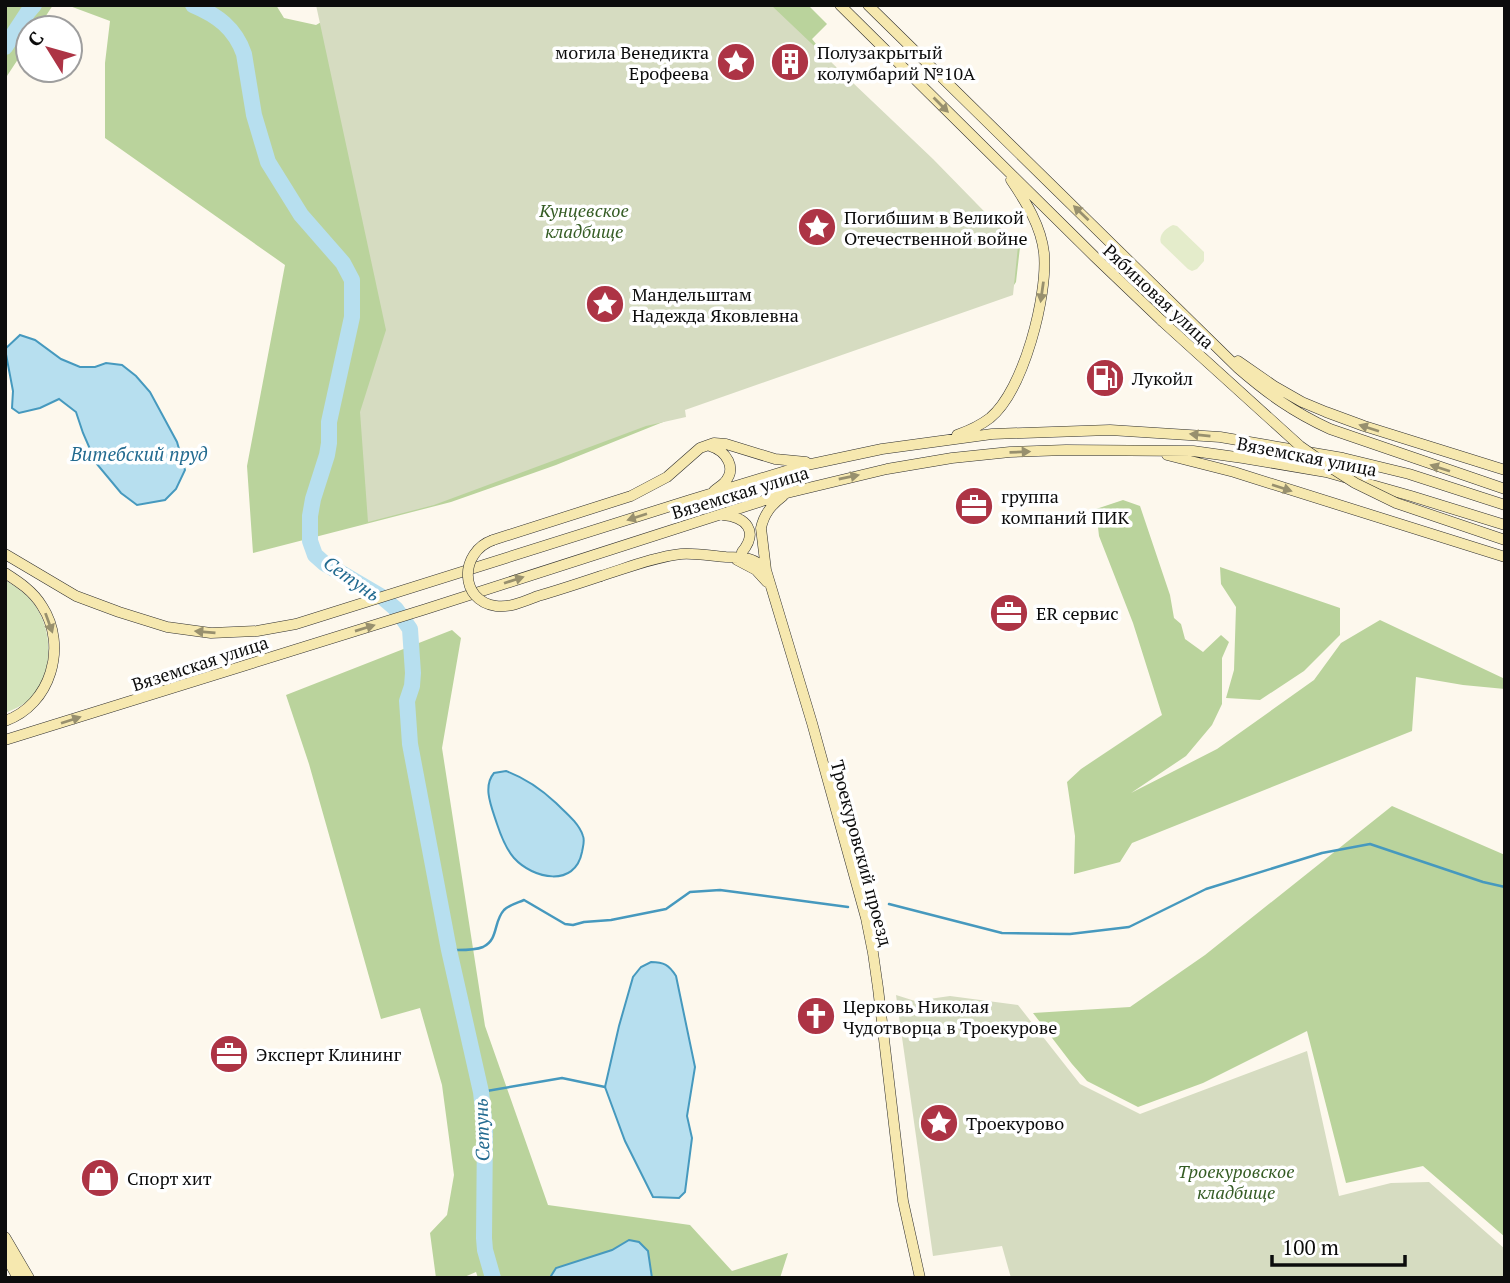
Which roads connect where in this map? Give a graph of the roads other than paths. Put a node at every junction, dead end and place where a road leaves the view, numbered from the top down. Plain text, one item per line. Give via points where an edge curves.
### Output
1 (840, 5) edge
2 (868, 5) edge
3 (999, 162) junction
4 (1216, 345) junction
5 (940, 442) junction
6 (706, 445) junction
7 (1146, 450) junction
8 (820, 463) junction
9 (1505, 470) edge
10 (1505, 489) edge
11 (787, 493) junction
12 (709, 494) junction
13 (1505, 505) edge
14 (716, 515) junction
15 (763, 522) junction
16 (748, 525) junction
17 (1505, 525) edge
18 (754, 540) junction
19 (1505, 540) edge
20 (742, 552) junction
21 (5, 554) edge
22 (729, 556) junction
23 (1505, 557) edge
24 (766, 570) junction
25 (5, 573) edge
26 (771, 588) junction
27 (5, 721) edge
28 (5, 740) edge
29 (5, 1237) edge
30 (5, 1255) edge
31 (18, 1278) edge
32 (29, 1278) edge
33 (920, 1278) edge

1 -> 3 main road, Рябиновая улица
4 -> 2 main road, Рябиновая улица
3 -> 5 main road via 1035,220 1044,250 1042,298 1017,382 1004,403 990,418
3 - 19 main road, Рябиновая улица, bridge via 1162,321 1300,446 1355,483 1396,503
9 -> 4 main road via 1314,407 1274,386
10 -> 4 main road, Рябиновая улица via 1303,417 1264,390
5 - 8 main road, Вяземская улица
13 -> 5 main road, Вяземская улица via 1343,458 1220,437 1111,430 992,434
6 - 8 main road via 726,444 775,459
6 - 12 main road via 724,453 730,468 724,483
6 - 22 main road, bridge via 667,477 631,496 483,545 474,553 468,575 481,600 509,606 661,558
11 -> 7 main road, Вяземская улица via 952,458 1010,452
7 - 17 main road, Вяземская улица via 1193,451 1326,472
7 -> 23 main road via 1234,472
8 - 12 main road, Вяземская улица
11 - 14 main road, Вяземская улица
11 - 15 main road
12 -> 21 main road, Вяземская улица via 296,624 257,631 211,633 166,627 76,596
14 - 16 main road via 740,518
28 -> 14 main road, Вяземская улица
15 - 18 main road
15 - 24 main road, Троекуровский проезд
16 - 18 main road
16 - 20 main road via 750,536
18 - 20 main road
18 - 24 main road
20 - 22 main road
22 - 24 main road via 755,560
22 - 26 main road via 756,570
24 - 26 main road, Троекуровский проезд
25 -> 27 main road via 26,587 44,608 55,648 54,662 36,700
26 - 33 main road, Троекуровский проезд via 866,918 903,1201
29 - 32 main road
30 - 31 main road

